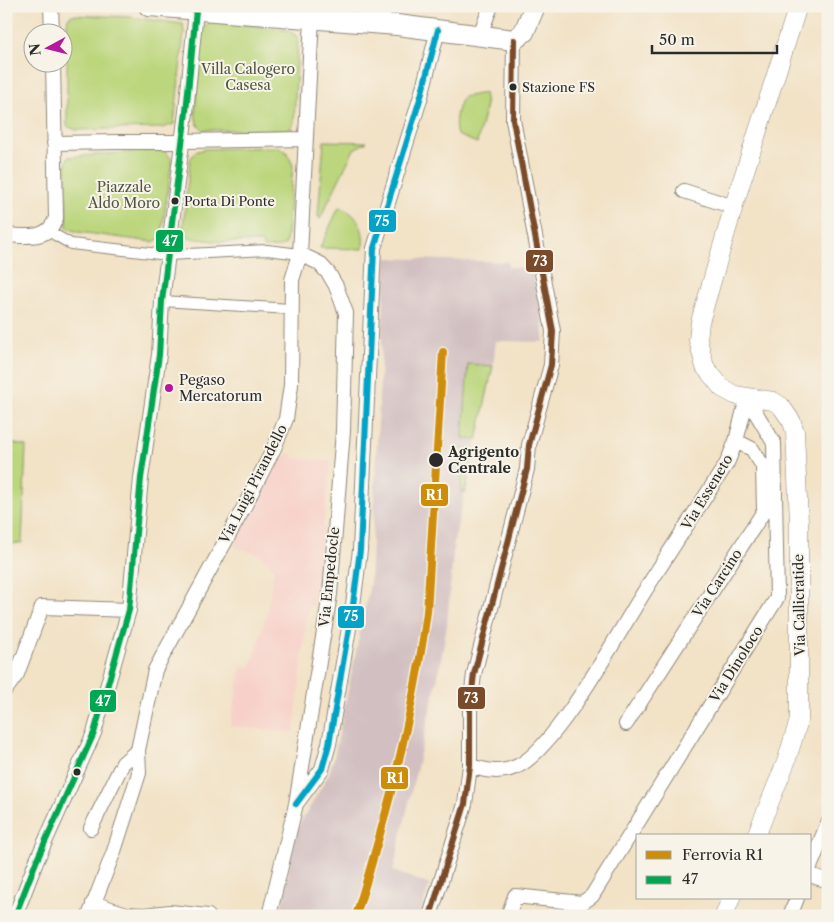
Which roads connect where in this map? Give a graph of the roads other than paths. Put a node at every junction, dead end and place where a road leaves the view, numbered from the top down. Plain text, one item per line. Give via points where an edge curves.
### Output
1 (51, 6) edge
2 (149, 6) edge
3 (490, 6) edge
4 (535, 6) edge
5 (798, 6) edge
6 (196, 10) junction
7 (312, 18) junction
8 (52, 22) edge
9 (438, 30) junction
10 (478, 37) junction
11 (514, 40) junction
12 (53, 72) edge
13 (306, 139) junction
14 (183, 141) junction
15 (54, 142) junction
16 (684, 191) dead end
17 (734, 208) junction
18 (48, 231) junction
19 (6, 235) edge
20 (300, 254) junction
21 (168, 255) junction
22 (162, 301) junction
23 (290, 309) junction
24 (747, 398) junction
25 (736, 441) junction
26 (129, 610) junction
27 (6, 690) edge
28 (626, 724) dead end
29 (138, 750) junction
30 (470, 766) junction
31 (296, 804) junction
32 (828, 824) edge
33 (91, 828) dead end
34 (757, 834) edge
35 (812, 862) edge
36 (812, 876) edge
37 (828, 881) edge
38 (730, 900) edge
39 (796, 900) edge
40 (91, 910) edge
41 (15, 916) edge
42 (208, 916) edge
43 (269, 916) edge
44 (430, 916) edge
45 (508, 916) edge
46 (724, 916) edge
47 (790, 916) edge

1 - 8 street
2 - 6 main road
3 - 10 street
4 - 11 main road via 524,32
5 - 17 street
6 - 7 main road
6 - 14 street
7 - 9 main road
7 - 13 street
9 - 10 main road
9 - 31 street via 374,248 360,550 353,605 322,769
10 - 11 main road
11 - 30 street via 513,120 551,313 554,348 474,674 470,708
12 - 15 street
13 - 14 street
13 - 20 street
14 - 15 street
14 - 21 street
15 - 18 street via 56,218
16 - 17 street
17 - 24 street via 700,322 698,340 701,358 710,375 722,388
18 - 19 street via 34,236
18 - 21 street via 71,244
20 - 21 street via 267,250
20 - 23 street, Via Luigi Pirandello via 292,280
20 - 31 street, Via Empedocle via 320,263 336,286 347,325 330,594
21 - 22 street
22 - 23 street
22 - 26 street via 159,355 141,478
23 - 29 street, Via Luigi Pirandello via 291,384 281,433 155,670
24 - 25 street, Via Esseneto
24 - 34 street, Via Callicratide via 782,406 792,422 799,522 799,720
24 - 45 street, Via Dinoloco via 774,443 777,598 592,896 582,902 515,896
25 - 28 street, Via Carcino via 752,449 763,466 764,511
25 - 30 street, Via Esseneto via 727,463 558,726 519,765 497,772
26 - 27 street via 42,607 17,674
26 - 41 street via 94,733
29 - 33 street via 123,763
29 - 40 street, Via Luigi Pirandello via 139,773 114,852
30 - 44 street via 465,804
31 - 43 street, Via Empedocle
32 - 35 street
36 - 37 street
38 - 46 street
39 - 47 street
40 - 42 street

